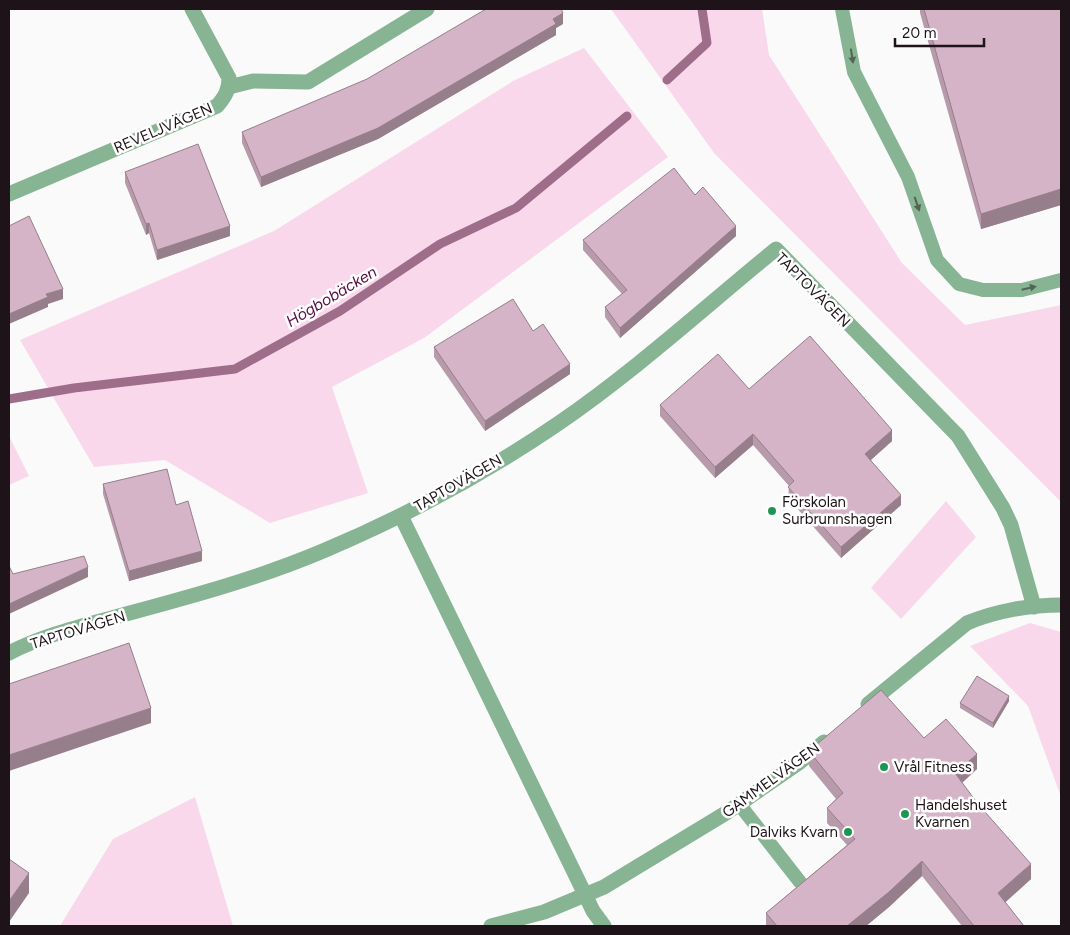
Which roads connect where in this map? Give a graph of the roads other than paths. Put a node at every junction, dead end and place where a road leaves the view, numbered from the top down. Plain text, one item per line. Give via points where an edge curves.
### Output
1 (192, 9) edge
2 (427, 9) edge
3 (842, 9) edge
4 (229, 87) junction
5 (9, 194) edge
6 (1061, 280) edge
7 (401, 516) junction
8 (1061, 605) edge
9 (1034, 607) junction
10 (9, 653) edge
11 (859, 712) edge
12 (837, 730) edge
13 (739, 804) junction
14 (800, 882) edge
15 (586, 896) junction
16 (491, 926) edge
17 (604, 926) edge

1 - 4 street via 226,70
2 - 4 street via 308,82 253,82
3 -> 6 lane via 854,72 908,177 937,260 959,284 983,290 1022,290
4 - 5 street, REVELJVÄGEN via 217,106
7 - 9 street, TAPTOVÄGEN via 559,423 624,375 776,249 958,436 1003,508
7 - 10 street, TAPTOVÄGEN via 322,552 243,581 72,628
7 - 15 street, TAPTOVÄGEN
8 - 9 street
9 - 11 street via 984,616 967,623
12 - 13 street, GAMMELVÄGEN via 800,762
13 - 14 lane
13 - 15 street, GAMMELVÄGEN
15 - 16 street, GAMMELVÄGEN via 544,912
15 - 17 street, TAPTOVÄGEN via 592,911

